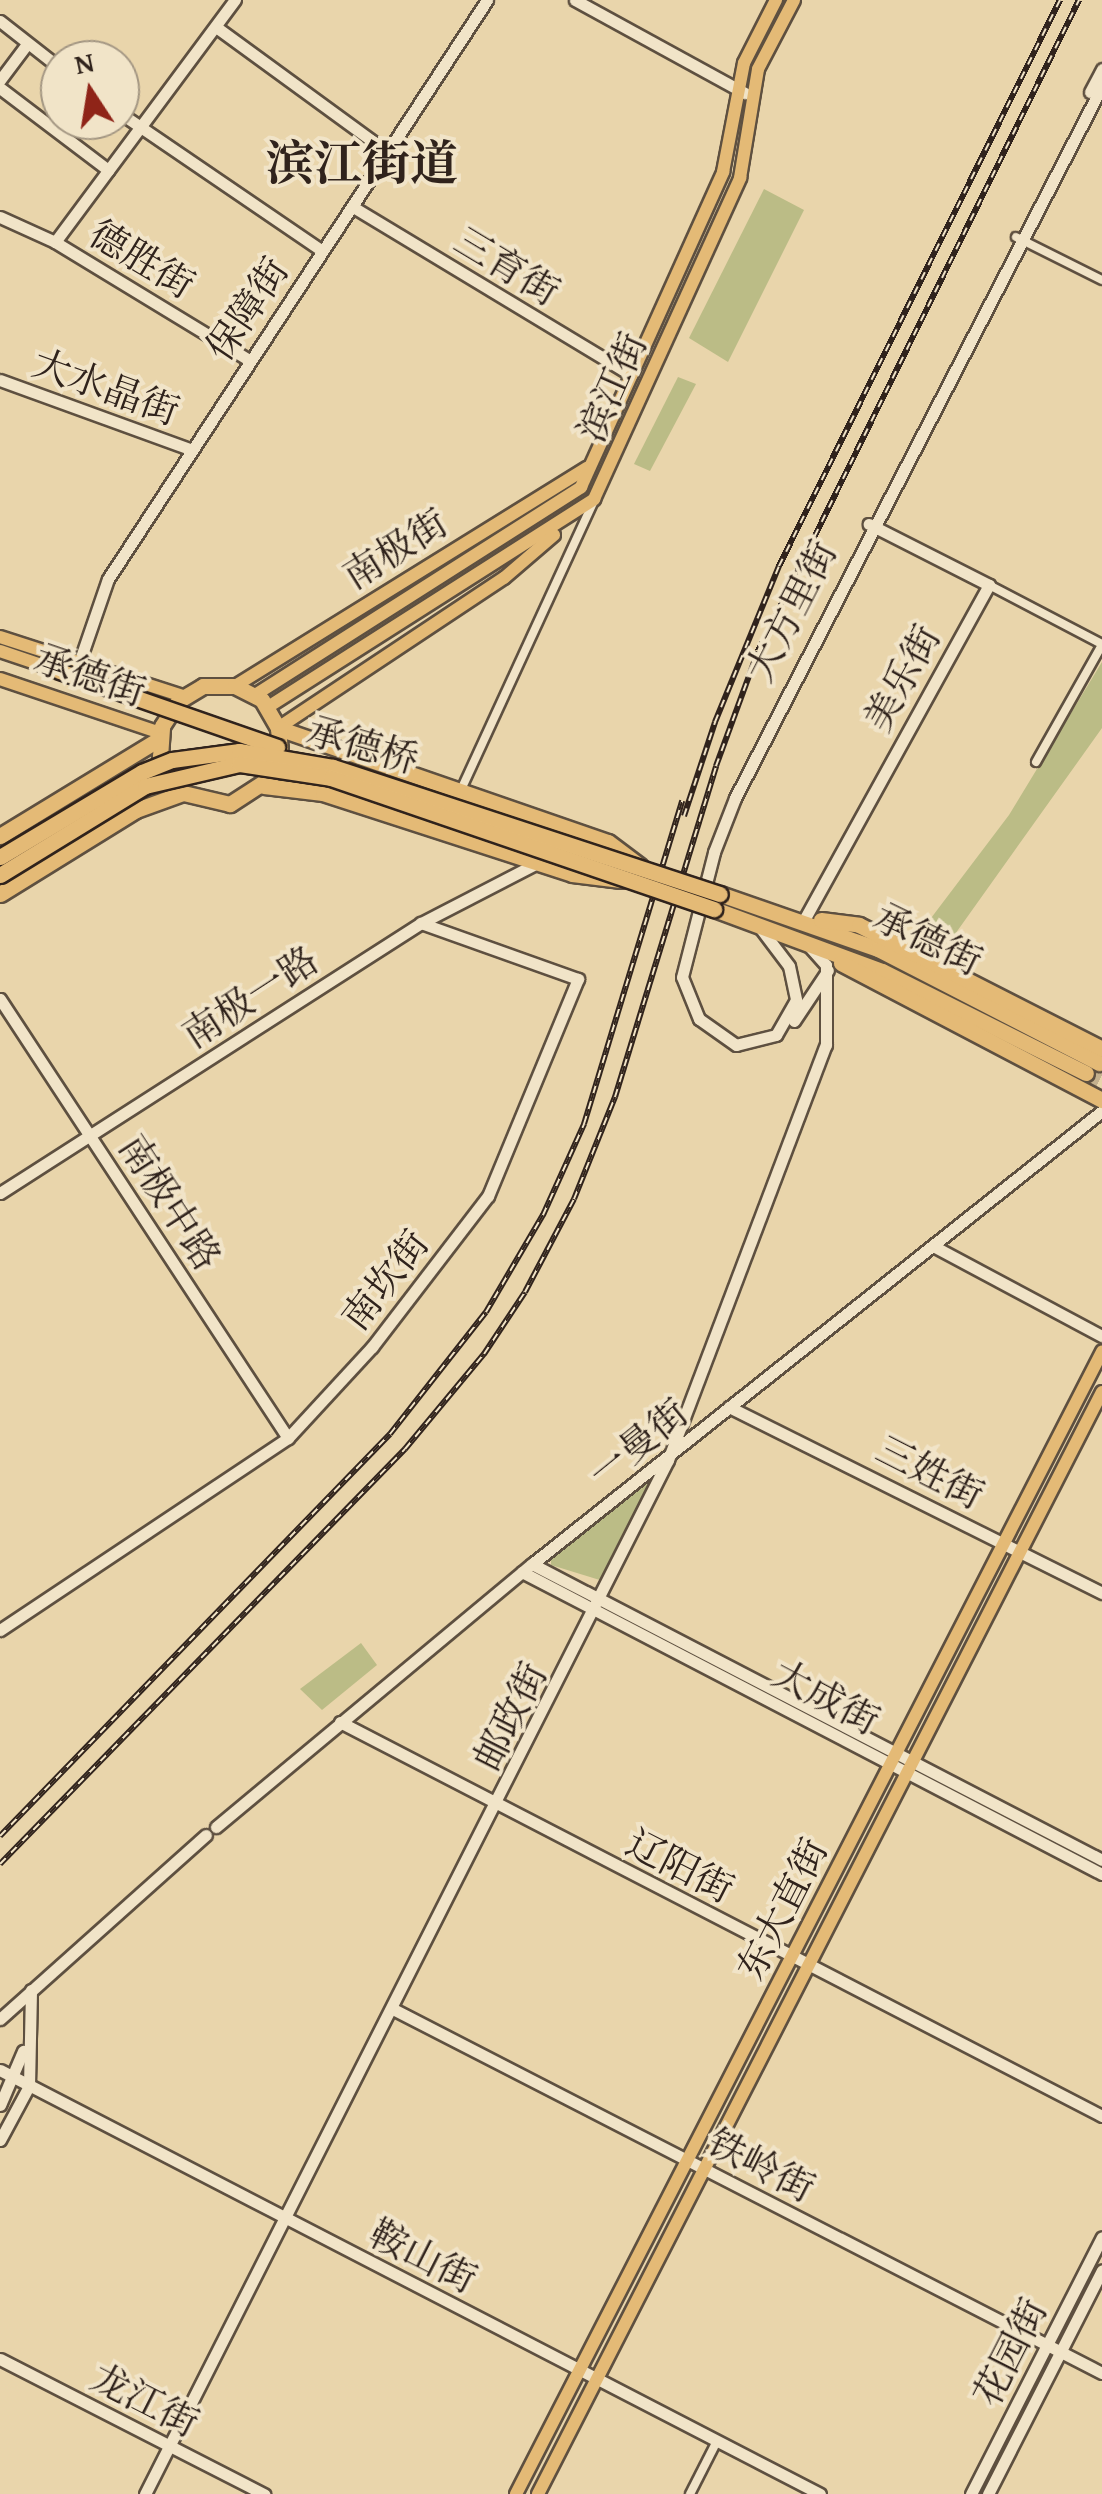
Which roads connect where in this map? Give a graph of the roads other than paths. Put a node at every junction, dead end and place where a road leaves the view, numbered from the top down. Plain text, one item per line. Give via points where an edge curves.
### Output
1 (235, 0) edge
2 (487, 0) edge
3 (575, 0) edge
4 (776, 0) edge
5 (794, 0) edge
6 (0, 21) edge
7 (216, 27) junction
8 (26, 44) junction
9 (40, 54) edge
10 (1102, 69) edge
11 (0, 80) edge
12 (1102, 86) edge
13 (0, 88) edge
14 (739, 90) junction
15 (753, 97) junction
16 (140, 127) joint
17 (130, 140) edge
18 (389, 154) junction
19 (108, 170) junction
20 (352, 207) junction
21 (0, 218) edge
22 (1019, 239) junction
23 (55, 242) junction
24 (322, 251) junction
25 (1102, 280) edge
26 (249, 360) junction
27 (631, 375) junction
28 (0, 380) edge
29 (192, 450) junction
30 (590, 467) junction
31 (581, 487) joint
32 (594, 499) junction
33 (578, 510) junction
34 (872, 525) junction
35 (988, 585) junction
36 (0, 637) edge
37 (1102, 644) edge
38 (0, 651) edge
39 (79, 662) junction
40 (59, 671) joint
41 (0, 679) edge
42 (235, 686) junction
43 (255, 695) junction
44 (183, 696) junction
45 (268, 707) junction
46 (278, 728) junction
47 (160, 736) junction
48 (1036, 762) dead end
49 (333, 767) junction
50 (264, 786) junction
51 (460, 792) junction
52 (184, 793) junction
53 (0, 836) edge
54 (0, 857) edge
55 (537, 862) junction
56 (638, 874) junction
57 (0, 875) edge
58 (0, 894) edge
59 (717, 902) junction
60 (804, 920) junction
61 (753, 922) junction
62 (421, 923) junction
63 (810, 943) junction
64 (832, 966) junction
65 (0, 999) edge
66 (1096, 1062) edge
67 (1102, 1087) tunnel mouth
68 (1084, 1092) junction
69 (1102, 1100) edge
70 (1102, 1111) edge
71 (90, 1134) junction
72 (0, 1193) edge
73 (934, 1247) junction
74 (1102, 1336) edge
75 (1102, 1352) edge
76 (1102, 1392) edge
77 (729, 1407) junction
78 (288, 1438) junction
79 (668, 1460) junction
80 (1004, 1544) junction
81 (1021, 1552) junction
82 (527, 1568) junction
83 (1102, 1593) edge
84 (600, 1606) junction
85 (1, 1626) edge
86 (340, 1722) junction
87 (893, 1759) junction
88 (911, 1768) junction
89 (497, 1806) junction
90 (1102, 1860) edge
91 (1102, 1874) edge
92 (791, 1956) junction
93 (808, 1966) junction
94 (28, 1993) junction
95 (393, 2010) junction
96 (0, 2020) edge
97 (0, 2070) edge
98 (14, 2078) junction
99 (28, 2086) junction
100 (0, 2105) edge
101 (1102, 2116) edge
102 (0, 2140) edge
103 (686, 2160) junction
104 (704, 2169) junction
105 (286, 2219) junction
106 (1102, 2237) edge
107 (1102, 2270) edge
108 (1047, 2345) junction
109 (1060, 2352) junction
110 (0, 2359) edge
111 (578, 2369) junction
112 (1102, 2373) edge
113 (597, 2379) junction
114 (717, 2441) junction
115 (170, 2446) junction
116 (145, 2494) edge
117 (264, 2494) edge
118 (516, 2494) edge
119 (538, 2494) edge
120 (690, 2494) edge
121 (820, 2494) edge
122 (971, 2494) edge
123 (988, 2494) edge

1 - 7 street
2 - 18 street, 保障街
3 - 14 street
4 - 14 main road, 滨江街 via 744,63
5 - 15 main road, 滨江街 via 758,69
6 - 8 street
7 - 16 street
7 - 18 street
8 - 9 street
8 - 11 street
10 - 22 street, 大方里街
12 - 22 street, 大方里街
13 - 19 street
14 - 15 street
14 - 27 main road, 滨江街 via 723,172
15 - 32 main road, 滨江街 via 740,178
16 - 24 street
17 - 19 street
18 - 20 street, 保障街
19 - 23 street
20 - 24 street, 保障街
20 - 27 street, 三育街
21 - 23 street, 德胜街
22 - 25 street
22 - 34 street, 大方里街
23 - 26 street, 德胜街
24 - 26 street, 保障街
26 - 29 street, 保障街
27 - 30 main road, 滨江街
28 - 29 street, 大水晶街
29 - 39 street, 保障街 via 108,579
30 - 31 main road, 滨江街
30 - 42 main road, 南极街
31 - 43 main road, 南极街
32 - 33 main road, 南极街
32 - 51 street, 滨江街
33 - 45 main road, 南极街
33 - 46 main road, 南极街 via 504,578
34 - 35 street
34 - 61 street, 大方里街 via 736,798 682,960 689,1000 716,1035 744,1045 771,1039 786,1026 796,981 784,956
34 - 64 street, 大方里街 via 708,853 677,966 681,994 700,1028 740,1051 768,1046 787,1032
35 - 37 street
35 - 60 street, 美乐街
36 - 39 main road
37 - 48 street
38 - 40 main road
39 - 44 main road
40 - 49 highway, bridge
41 - 47 main road, 承德街
42 - 43 highway
42 - 44 highway via 214,684
43 - 45 highway
44 - 47 highway
45 - 46 highway
46 - 50 highway via 279,759
46 - 51 highway
47 - 52 highway via 166,773
47 - 53 highway
49 - 54 highway, 承德桥, bridge via 239,751 172,760 113,787
49 - 56 highway, 承德桥, bridge
50 - 52 highway via 230,804
50 - 55 highway via 323,793
51 - 56 highway via 608,842
52 - 58 highway via 136,810
55 - 56 highway, bridge
55 - 62 street, 南极一路
56 - 57 highway, 承德桥, bridge via 331,778 239,764 145,786
56 - 59 highway, 承德桥, bridge
59 - 60 highway, 承德街
59 - 61 highway, 承德街
60 - 66 highway, 承德街 via 878,949
61 - 63 highway, 承德街
62 - 71 street, 南极一路
62 - 78 street, 南坎街 via 578,979 488,1196 372,1347
63 - 64 highway
63 - 66 highway, 承德街
64 - 68 highway
64 - 79 street, 邮政街 via 826,1045
65 - 71 street, 南极中路
67 - 68 highway
68 - 69 highway
70 - 73 street, 一曼街
71 - 72 street, 南极一路
71 - 78 street, 南极中路
73 - 74 street
73 - 77 street, 一曼街
75 - 80 main road, 东大直街
76 - 81 main road, 东大直街
77 - 79 street, 一曼街
77 - 80 street, 三姓街
78 - 85 street, 南坎街
79 - 82 street, 一曼街
79 - 84 street, 邮政街
80 - 81 street, 三姓街
80 - 87 main road, 东大直街
81 - 83 street, 三姓街
81 - 88 main road, 东大直街
82 - 84 street, 大成街
82 - 86 street, 一曼街
84 - 87 street, 大成街
84 - 89 street, 邮政街
86 - 89 street, 辽阳街
86 - 94 street, 一曼街
87 - 88 street, 大成街
87 - 92 main road, 东大直街
88 - 90 street, 大成街
88 - 91 street, 大成街
88 - 93 main road, 东大直街
89 - 92 street, 辽阳街
89 - 95 street, 邮政街
92 - 93 street, 辽阳街
92 - 103 main road, 东大直街
93 - 101 street, 辽阳街
93 - 104 main road, 东大直街
94 - 96 street, 一曼街
94 - 98 street via 22,2062
94 - 99 street
95 - 103 street, 铁岭街
95 - 105 street, 邮政街
97 - 98 street, 鞍山街
98 - 99 street, 鞍山街
98 - 100 street
99 - 102 street
99 - 105 street, 鞍山街
103 - 104 street, 铁岭街
103 - 111 main road, 东大直街
104 - 108 street, 铁岭街
104 - 113 main road, 东大直街
105 - 111 street, 鞍山街
105 - 115 street, 邮政街
106 - 108 street, 花园街
107 - 109 street, 花园街
108 - 109 street, 铁岭街
108 - 122 street, 花园街
109 - 112 street, 铁岭街
109 - 123 street, 花园街
110 - 115 street, 龙江街
111 - 113 street, 鞍山街
111 - 118 main road, 东大直街
113 - 114 street, 鞍山街
113 - 119 main road, 东大直街
114 - 120 street
114 - 121 street, 鞍山街
115 - 116 street, 邮政街
115 - 117 street, 龙江街

